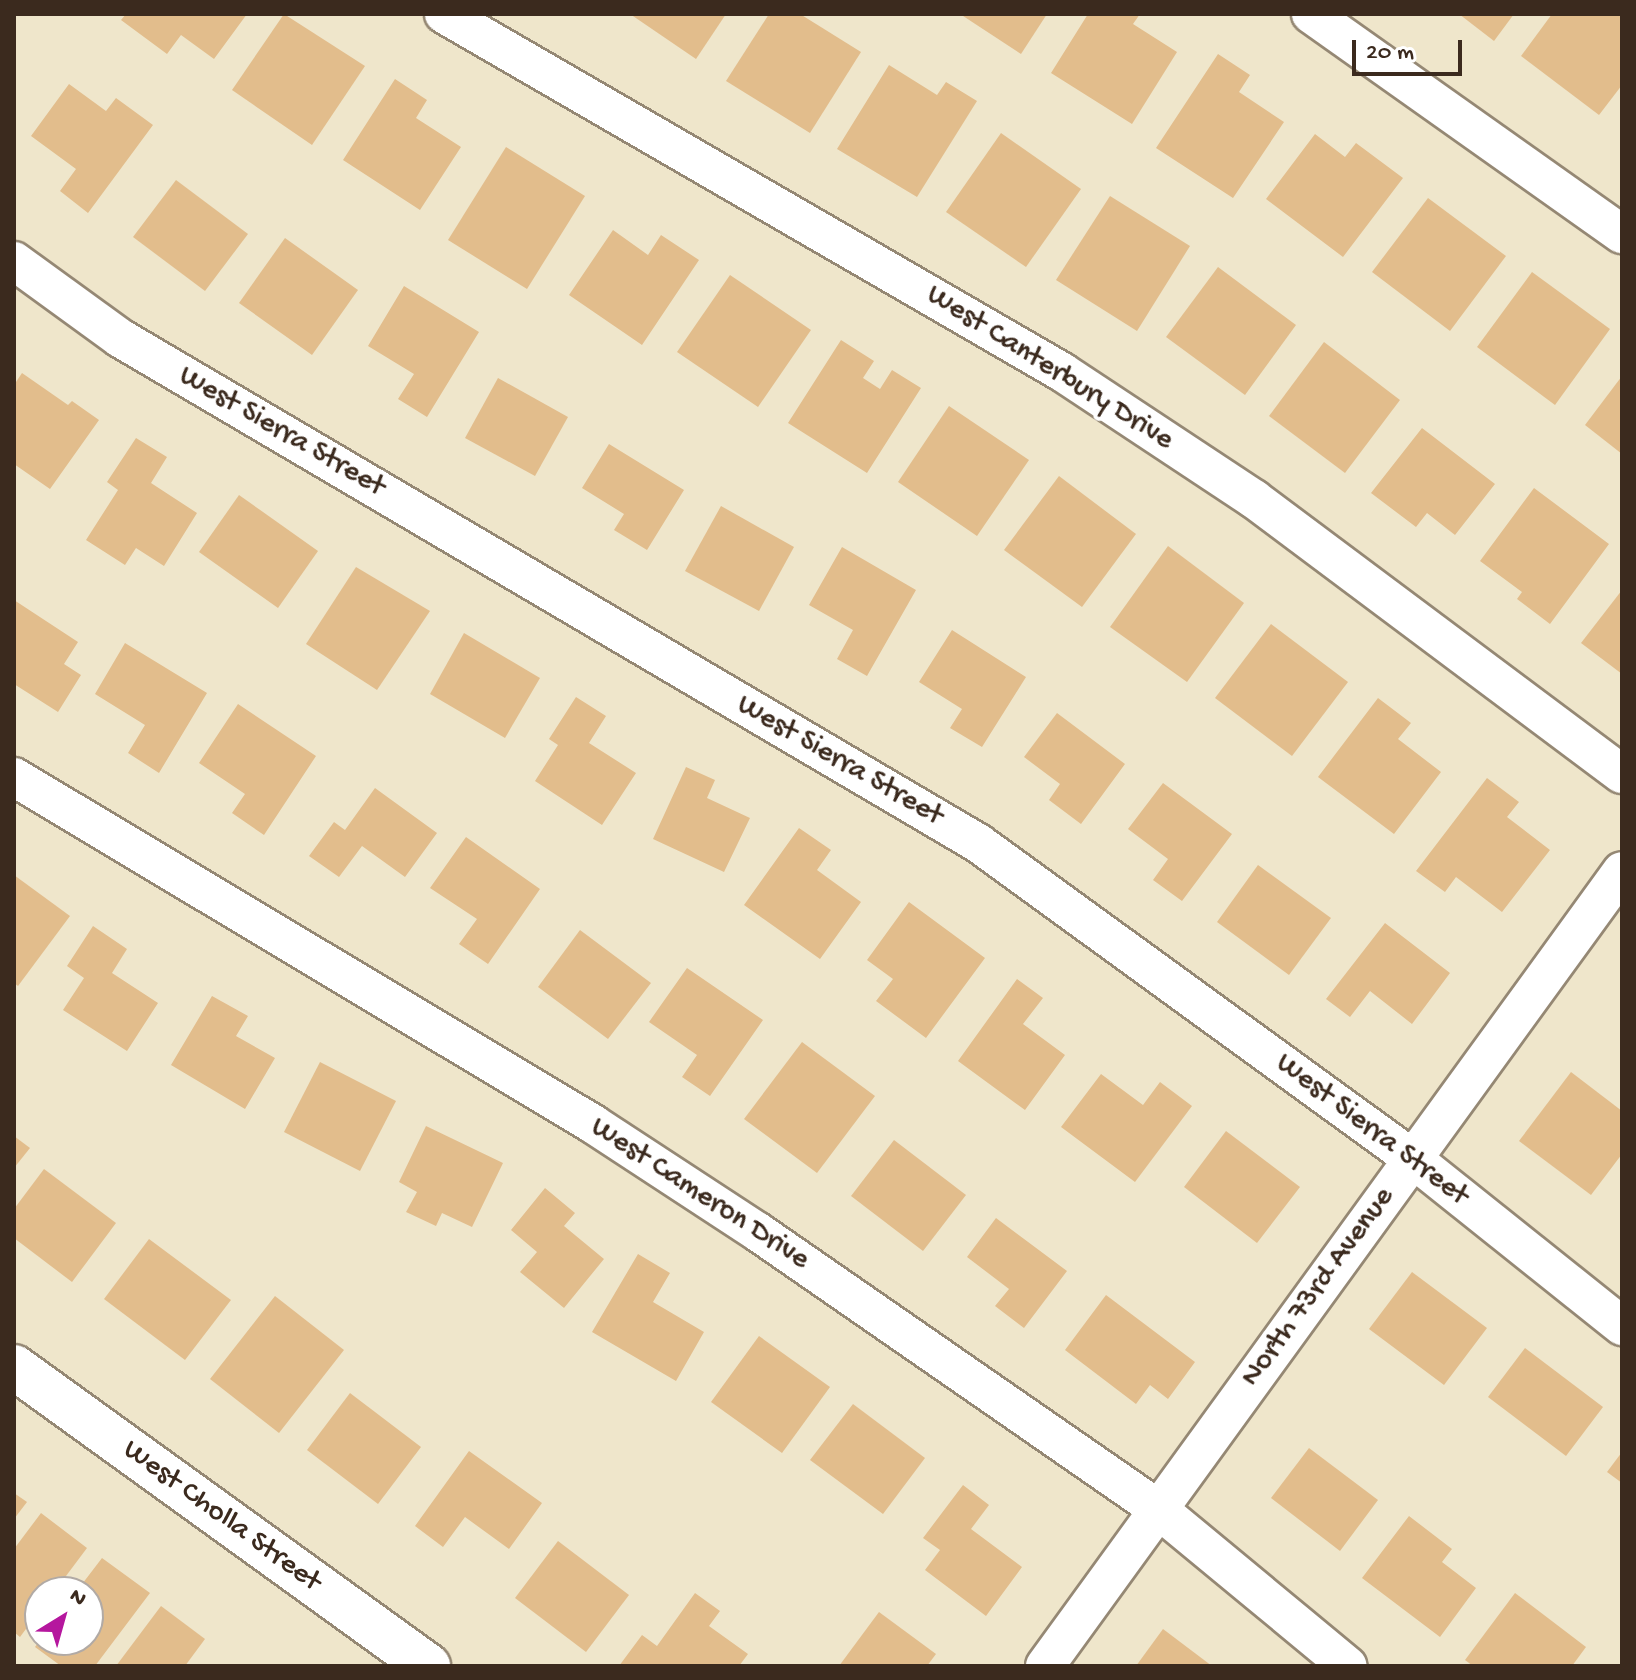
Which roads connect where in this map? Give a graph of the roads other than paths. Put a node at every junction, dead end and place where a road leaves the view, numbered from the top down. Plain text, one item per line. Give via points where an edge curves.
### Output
1 (444, 14) edge
2 (1311, 14) edge
3 (1622, 234) edge
4 (14, 261) edge
5 (1622, 774) edge
6 (14, 777) edge
7 (1622, 871) edge
8 (1413, 1159) junction
9 (1622, 1326) edge
10 (14, 1367) edge
11 (1158, 1509) junction
12 (428, 1666) edge
13 (1045, 1666) edge
14 (1348, 1666) edge

1 - 5 street, West Canterbury Drive via 1062,372 1254,499
2 - 3 street
4 - 8 street, West Sierra Street via 120,338 978,843
6 - 11 street, West Cameron Drive via 593,1124
7 - 8 street, North 73rd Avenue
8 - 9 street, West Sierra Street
8 - 11 street, North 73rd Avenue
10 - 12 street, West Cholla Street
11 - 13 street, North 73rd Avenue
11 - 14 street, West Cameron Drive

